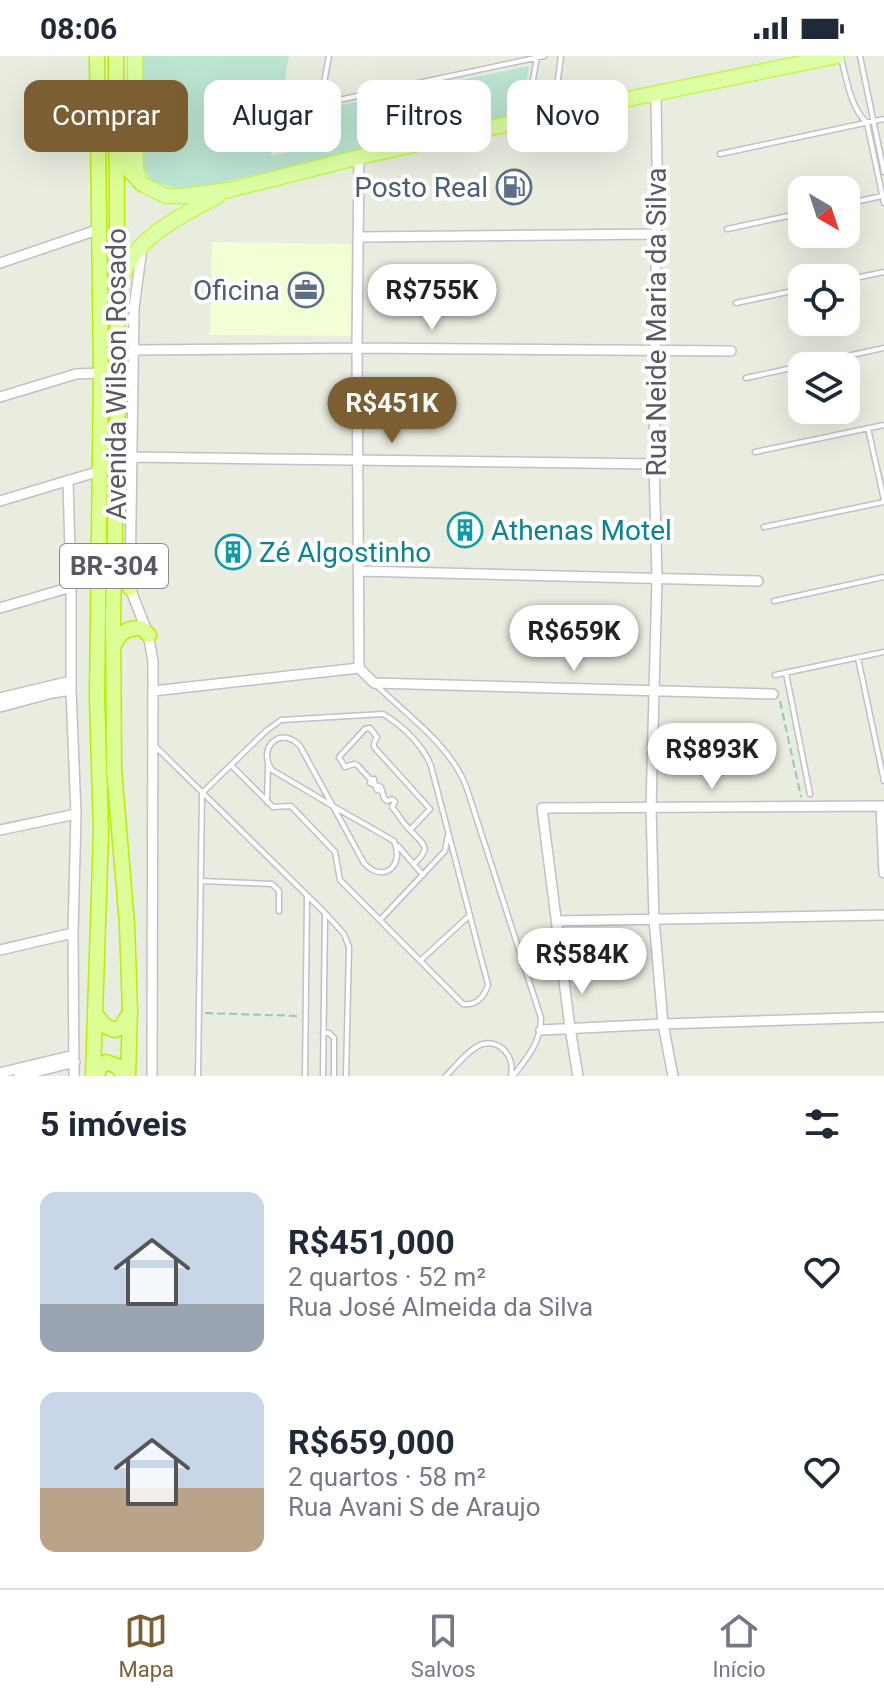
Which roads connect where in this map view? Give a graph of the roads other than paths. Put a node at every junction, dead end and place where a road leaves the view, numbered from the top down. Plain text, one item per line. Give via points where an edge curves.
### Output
1 (97, 56) edge
2 (116, 56) edge
3 (135, 56) edge
4 (329, 56) edge
5 (544, 56) edge
6 (561, 56) edge
7 (839, 56) edge
8 (860, 56) edge
9 (537, 57) edge
10 (116, 80) edge
11 (324, 80) edge
12 (533, 80) edge
13 (558, 80) edge
14 (656, 95) junction
15 (341, 99) edge
16 (628, 100) edge
17 (884, 119) edge
18 (870, 122) junction
19 (507, 124) edge
20 (116, 152) edge
21 (121, 152) edge
22 (720, 154) dead end
23 (359, 157) junction
24 (884, 172) edge
25 (142, 184) junction
26 (229, 190) junction
27 (883, 195) edge
28 (860, 201) edge
29 (884, 203) edge
30 (788, 216) edge
31 (100, 229) junction
32 (727, 229) dead end
33 (656, 234) junction
34 (359, 237) junction
35 (143, 244) junction
36 (0, 263) edge
37 (884, 272) edge
38 (860, 277) edge
39 (788, 292) edge
40 (117, 295) junction
41 (736, 303) dead end
42 (357, 348) junction
43 (884, 348) edge
44 (133, 350) junction
45 (654, 350) junction
46 (731, 351) dead end
47 (101, 373) junction
48 (746, 378) dead end
49 (0, 397) edge
50 (884, 425) edge
51 (868, 428) junction
52 (755, 452) dead end
53 (131, 457) junction
54 (357, 461) junction
55 (654, 464) junction
56 (100, 471) junction
57 (68, 480) junction
58 (0, 501) edge
59 (884, 501) edge
60 (764, 527) dead end
61 (114, 547) junction
62 (360, 571) junction
63 (884, 577) edge
64 (657, 578) junction
65 (758, 581) dead end
66 (71, 587) junction
67 (130, 588) junction
68 (774, 601) dead end
69 (0, 608) edge
70 (149, 635) junction
71 (113, 647) junction
72 (884, 652) edge
73 (858, 658) junction
74 (359, 668) junction
75 (786, 673) junction
76 (775, 675) dead end
77 (374, 683) junction
78 (71, 686) junction
79 (153, 691) junction
80 (654, 692) junction
81 (773, 694) dead end
82 (0, 698) edge
83 (0, 707) edge
84 (154, 745) junction
85 (231, 765) junction
86 (268, 765) junction
87 (884, 781) edge
88 (202, 793) junction
89 (810, 794) dead end
90 (267, 802) junction
91 (331, 805) junction
92 (883, 806) edge
93 (651, 808) junction
94 (76, 814) junction
95 (0, 830) edge
96 (410, 830) junction
97 (448, 833) junction
98 (394, 841) junction
99 (414, 864) junction
100 (884, 873) edge
101 (423, 875) junction
102 (201, 881) junction
103 (307, 896) junction
104 (279, 911) dead end
105 (325, 913) junction
106 (470, 915) junction
107 (884, 915) edge
108 (654, 919) junction
109 (379, 921) junction
110 (556, 921) junction
111 (73, 933) junction
112 (0, 950) edge
113 (420, 961) junction
114 (130, 1011) junction
115 (96, 1015) junction
116 (884, 1017) edge
117 (663, 1024) junction
118 (570, 1028) junction
119 (541, 1030) junction
120 (323, 1033) junction
121 (74, 1059) junction
122 (0, 1073) edge
123 (19, 1076) edge
124 (74, 1076) edge
125 (94, 1076) edge
126 (127, 1076) edge
127 (152, 1076) edge
128 (198, 1076) edge
129 (305, 1076) edge
130 (323, 1076) edge
131 (334, 1076) edge
132 (346, 1076) edge
133 (446, 1076) edge
134 (512, 1076) edge
135 (578, 1076) edge
136 (673, 1076) edge

1 - 31 highway, Avenida Wilson Rosado / BR-304
2 - 10 highway, Avenida Wilson Rosado / BR-304
3 - 25 main road via 136,171
4 - 11 lane
5 - 9 lane
6 - 13 lane
7 - 14 main road
7 - 18 lane via 858,114
8 - 18 lane
9 - 12 lane
9 - 15 lane
14 - 16 main road
14 - 33 street, Rua Neide Maria da Silva
17 - 18 lane
18 - 22 lane
18 - 24 lane
18 - 27 lane
19 - 23 main road
20 - 40 highway, Avenida Wilson Rosado / BR-304
21 - 25 highway
23 - 26 main road
23 - 34 street
25 - 26 main road via 166,196
26 - 35 main road
27 - 28 lane
27 - 29 lane
30 - 32 lane
31 - 36 street
31 - 47 highway, Avenida Wilson Rosado / BR-304
33 - 34 street
33 - 45 street, Rua Neide Maria da Silva
34 - 42 street
35 - 40 main road via 128,263
35 - 44 street
37 - 38 lane
39 - 41 lane
40 - 61 highway, Avenida Wilson Rosado / BR-304
42 - 44 street
42 - 45 street
42 - 54 street
43 - 48 lane
44 - 53 street
45 - 46 street
45 - 55 street, Rua Neide Maria da Silva
47 - 49 street via 76,374
47 - 56 highway, Avenida Wilson Rosado / BR-304
50 - 51 lane
51 - 52 lane
51 - 59 lane
53 - 54 street
53 - 67 street
54 - 55 street
54 - 62 street
55 - 64 street, Rua Neide Maria da Silva
56 - 57 street
56 - 115 highway, Avenida Wilson Rosado / BR-304
57 - 58 street
57 - 66 street
59 - 60 lane
61 - 67 highway
61 - 71 highway, Avenida Wilson Rosado / BR-304
62 - 64 street
62 - 74 street
63 - 68 lane
64 - 65 street
64 - 80 street, Rua Neide Maria da Silva
66 - 69 street
66 - 78 street
67 - 70 street
70 - 71 highway via 141,628 129,629
70 - 79 street
71 - 114 highway, Avenida Wilson Rosado / BR-304 via 114,770
72 - 73 lane
73 - 75 lane
73 - 87 lane
74 - 77 street
74 - 79 street
75 - 76 lane
75 - 89 lane
77 - 80 street
77 - 119 lane via 436,742 462,777
78 - 82 street
78 - 83 street
78 - 94 street
79 - 84 street
80 - 81 street
80 - 93 street, Rua Neide Maria da Silva
84 - 88 lane
84 - 127 street
85 - 88 lane
85 - 90 lane
85 - 97 lane via 281,720 383,714 428,757
86 - 90 lane
86 - 91 lane
86 - 91 lane via 271,743 283,738 296,741
88 - 102 lane
88 - 103 lane
90 - 109 lane via 291,806 335,852 340,880
91 - 98 lane
91 - 98 lane via 370,869 382,873 396,863
92 - 93 street
92 - 100 street
93 - 108 street, Rua Neide Maria da Silva
93 - 110 street via 542,808
94 - 95 street
94 - 111 street
96 - 96 lane via 430,807 374,747 377,737 365,729 339,760 345,767 357,765 387,801 392,799 400,821
96 - 99 lane via 426,850
97 - 101 lane via 445,851
97 - 106 lane
98 - 99 lane
99 - 101 lane
101 - 109 lane
102 - 104 lane via 272,884 279,891
102 - 128 lane
103 - 105 lane
103 - 129 lane
105 - 120 lane
105 - 132 lane via 349,947
106 - 113 lane
106 - 113 lane via 488,985 481,998 463,1004
107 - 108 street
108 - 110 street
108 - 117 street, Rua Neide Maria da Silva
109 - 113 lane
110 - 118 street
111 - 112 street
111 - 121 street
114 - 115 highway via 115,1030
114 - 126 highway, Avenida Wilson Rosado / BR-304
115 - 125 highway, Avenida Wilson Rosado / BR-304
116 - 117 street
117 - 118 street
117 - 136 street, Rua Neide Maria da Silva
118 - 119 street
118 - 135 street
119 - 134 lane
120 - 130 lane
120 - 131 lane via 334,1038
121 - 122 street
121 - 123 street
121 - 124 street
125 - 126 highway via 106,1062
133 - 134 lane via 473,1049 490,1044 507,1051

